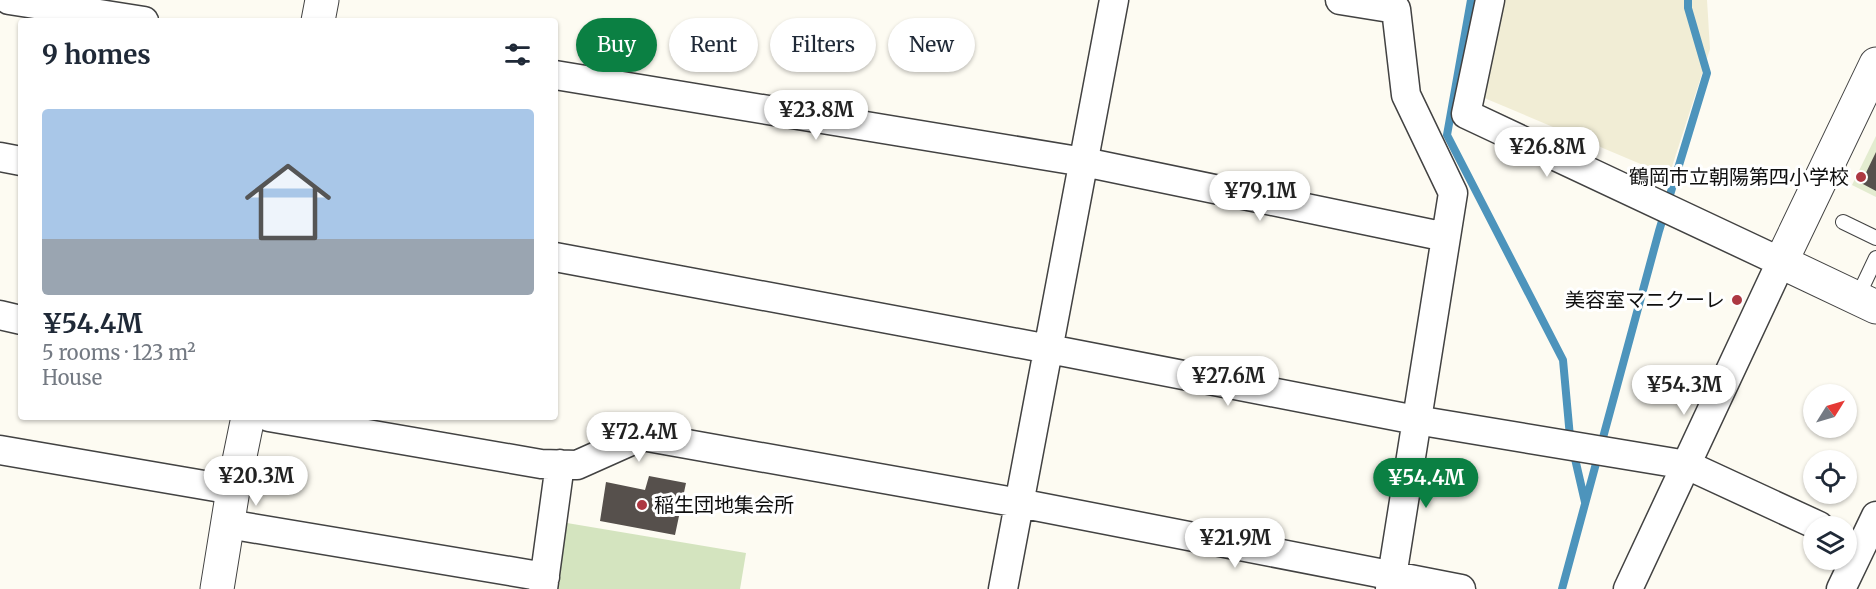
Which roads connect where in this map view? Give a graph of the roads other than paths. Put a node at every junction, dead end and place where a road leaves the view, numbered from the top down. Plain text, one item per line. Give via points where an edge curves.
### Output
1 (9, 0) edge
2 (322, 0) edge
3 (1114, 0) edge
4 (1340, 0) edge
5 (1490, 0) edge
6 (125, 18) edge
7 (319, 18) edge
8 (1876, 63) edge
9 (558, 75) edge
10 (0, 157) edge
11 (18, 160) edge
12 (1084, 162) junction
13 (1843, 222) dead end
14 (1446, 237) junction
15 (1876, 238) edge
16 (558, 258) edge
17 (1876, 258) edge
18 (1781, 262) junction
19 (1867, 303) edge
20 (0, 315) edge
21 (18, 319) edge
22 (1049, 348) junction
23 (247, 420) edge
24 (286, 420) edge
25 (1416, 420) junction
26 (0, 450) edge
27 (560, 464) junction
28 (1687, 465) junction
29 (233, 490) junction
30 (1019, 503) junction
31 (1876, 516) edge
32 (1803, 519) edge
33 (228, 524) junction
34 (1862, 547) edge
35 (544, 583) edge
36 (1391, 583) edge
37 (217, 589) edge
38 (1003, 589) edge
39 (1461, 589) edge
40 (1628, 589) edge
41 (1841, 589) edge

1 - 6 street
2 - 7 street
3 - 12 street
4 - 14 street via 1396,9 1406,95 1453,193
5 - 18 street via 1466,114
8 - 18 street
9 - 12 street
10 - 11 street
12 - 14 street
12 - 22 street
13 - 15 lane
14 - 25 street
16 - 22 street
17 - 19 lane
18 - 19 street
18 - 28 street
20 - 21 street
22 - 25 street
22 - 30 street
23 - 29 street
24 - 27 street via 541,464
25 - 28 street
25 - 36 street
26 - 29 street
27 - 30 street via 577,465 642,436
27 - 35 street
28 - 32 street
28 - 40 street
29 - 33 street
30 - 36 street
30 - 38 street
31 - 34 street
33 - 35 street
33 - 37 street
34 - 41 street
36 - 39 street

